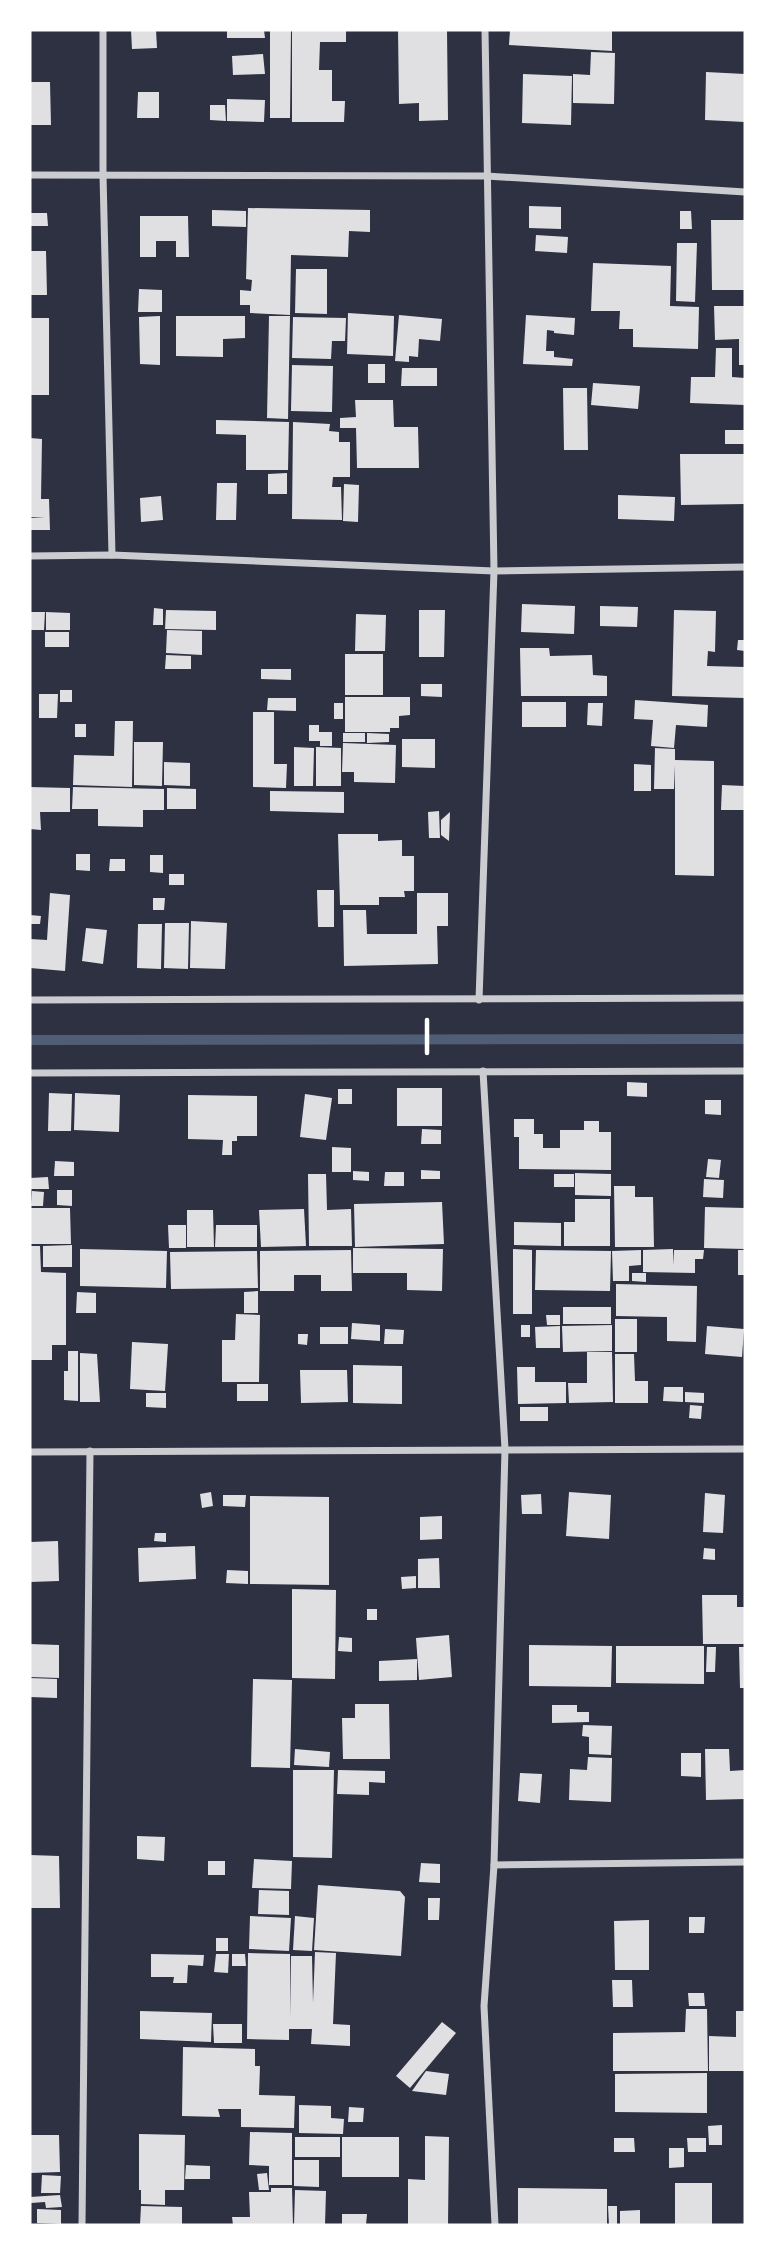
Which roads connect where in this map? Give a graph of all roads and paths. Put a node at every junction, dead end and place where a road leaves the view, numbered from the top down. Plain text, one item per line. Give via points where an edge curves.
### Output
1 (103, 30) edge
2 (485, 30) edge
3 (30, 175) edge
4 (103, 175) junction
5 (486, 176) junction
6 (745, 192) edge
7 (111, 555) junction
8 (30, 556) edge
9 (745, 567) edge
10 (494, 570) junction
11 (745, 998) edge
12 (30, 1000) edge
13 (426, 1000) junction
14 (479, 1000) junction
15 (483, 1071) junction
16 (745, 1071) edge
17 (428, 1072) junction
18 (30, 1073) edge
19 (505, 1449) junction
20 (745, 1449) edge
21 (90, 1451) junction
22 (30, 1452) edge
23 (745, 1862) edge
24 (494, 1865) junction
25 (82, 2225) edge
26 (495, 2225) edge

1 - 4 street
2 - 5 street
3 - 4 street
4 - 5 street
4 - 7 street
5 - 6 street
5 - 10 street
7 - 8 street
7 - 10 street
9 - 10 street
10 - 14 street
11 - 14 street
12 - 13 street
13 - 14 street
13 - 17 path
15 - 16 street
15 - 17 street
15 - 19 street
17 - 18 street
19 - 20 street
19 - 21 street
19 - 24 street
21 - 22 street
21 - 25 street
23 - 24 street
24 - 26 street via 484,2006

